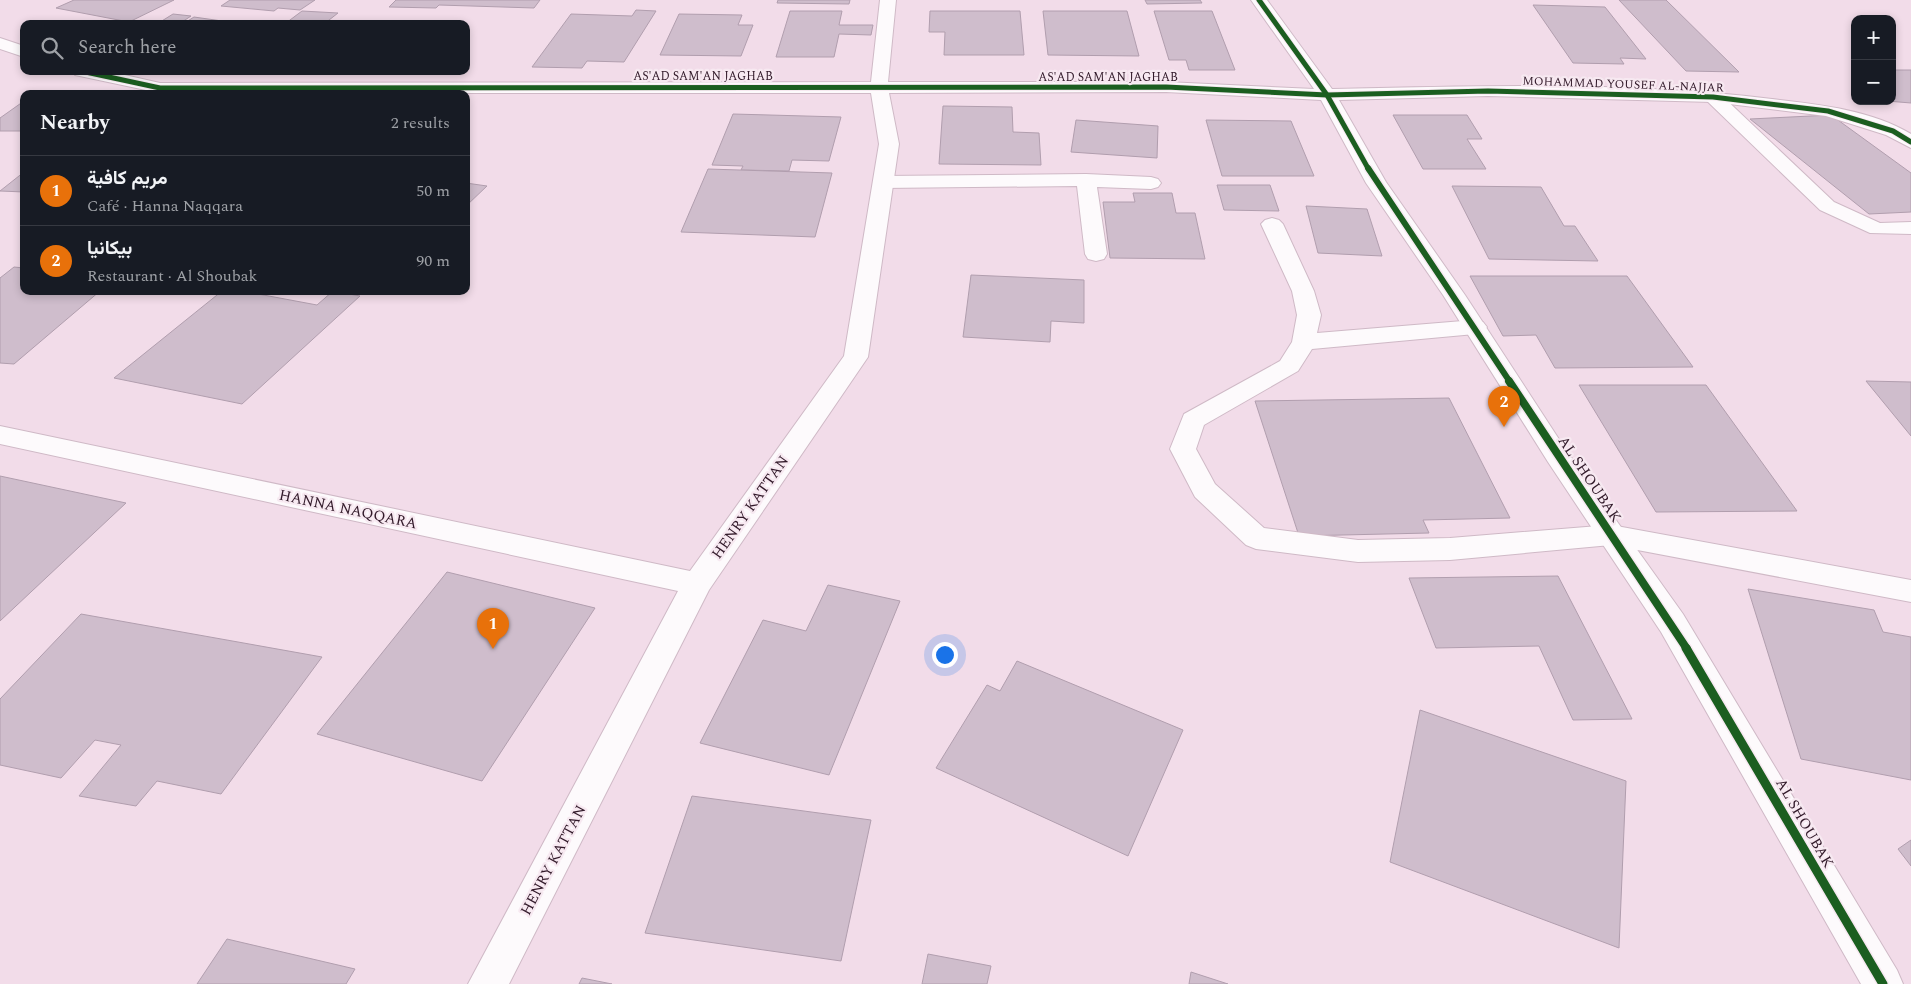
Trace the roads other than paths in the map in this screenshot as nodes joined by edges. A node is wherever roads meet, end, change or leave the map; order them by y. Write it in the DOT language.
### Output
graph roads {
  1 [pos="888,0"];
  2 [pos="1259,0"];
  3 [pos="0,43"];
  4 [pos="20,50"];
  5 [pos="100,75"];
  6 [pos="879,88"];
  7 [pos="1327,95"];
  8 [pos="1713,97"];
  9 [pos="1911,142"];
  10 [pos="1086,180"];
  11 [pos="883,182"];
  12 [pos="1151,183"];
  13 [pos="1272,224"];
  14 [pos="1911,228"];
  15 [pos="1096,254"];
  16 [pos="1475,327"];
  17 [pos="1304,342"];
  18 [pos="0,435"];
  19 [pos="1611,535"];
  20 [pos="696,584"];
  21 [pos="1911,591"];
  22 [pos="488,984"];
  23 [pos="1883,984"];
  1 -- 6 [label="street, HENRY KATTAN"];
  2 -- 7 [label="street, AL SHOUBAK"];
  3 -- 4 [label="street"];
  5 -- 6 [label="street, AS'AD SAM'AN JAGHAB"];
  6 -- 7 [label="street, AS'AD SAM'AN JAGHAB"];
  6 -- 11 [label="street, HENRY KATTAN"];
  7 -- 8 [label="street, MOHAMMAD YOUSEF AL-NAJJAR"];
  7 -- 16 [label="street, AL SHOUBAK"];
  8 -- 9 [label="street, MOHAMMAD YOUSEF AL-NAJJAR"];
  8 -- 14 [label="street"];
  10 -- 11 [label="street"];
  10 -- 12 [label="street"];
  10 -- 15 [label="street"];
  11 -- 20 [label="street, HENRY KATTAN"];
  13 -- 17 [label="street"];
  16 -- 17 [label="street"];
  16 -- 19 [label="street, AL SHOUBAK"];
  17 -- 19 [label="street"];
  18 -- 20 [label="street, HANNA NAQQARA"];
  19 -- 21 [label="street"];
  19 -- 23 [label="street, AL SHOUBAK"];
  20 -- 22 [label="street, HENRY KATTAN"];
}
